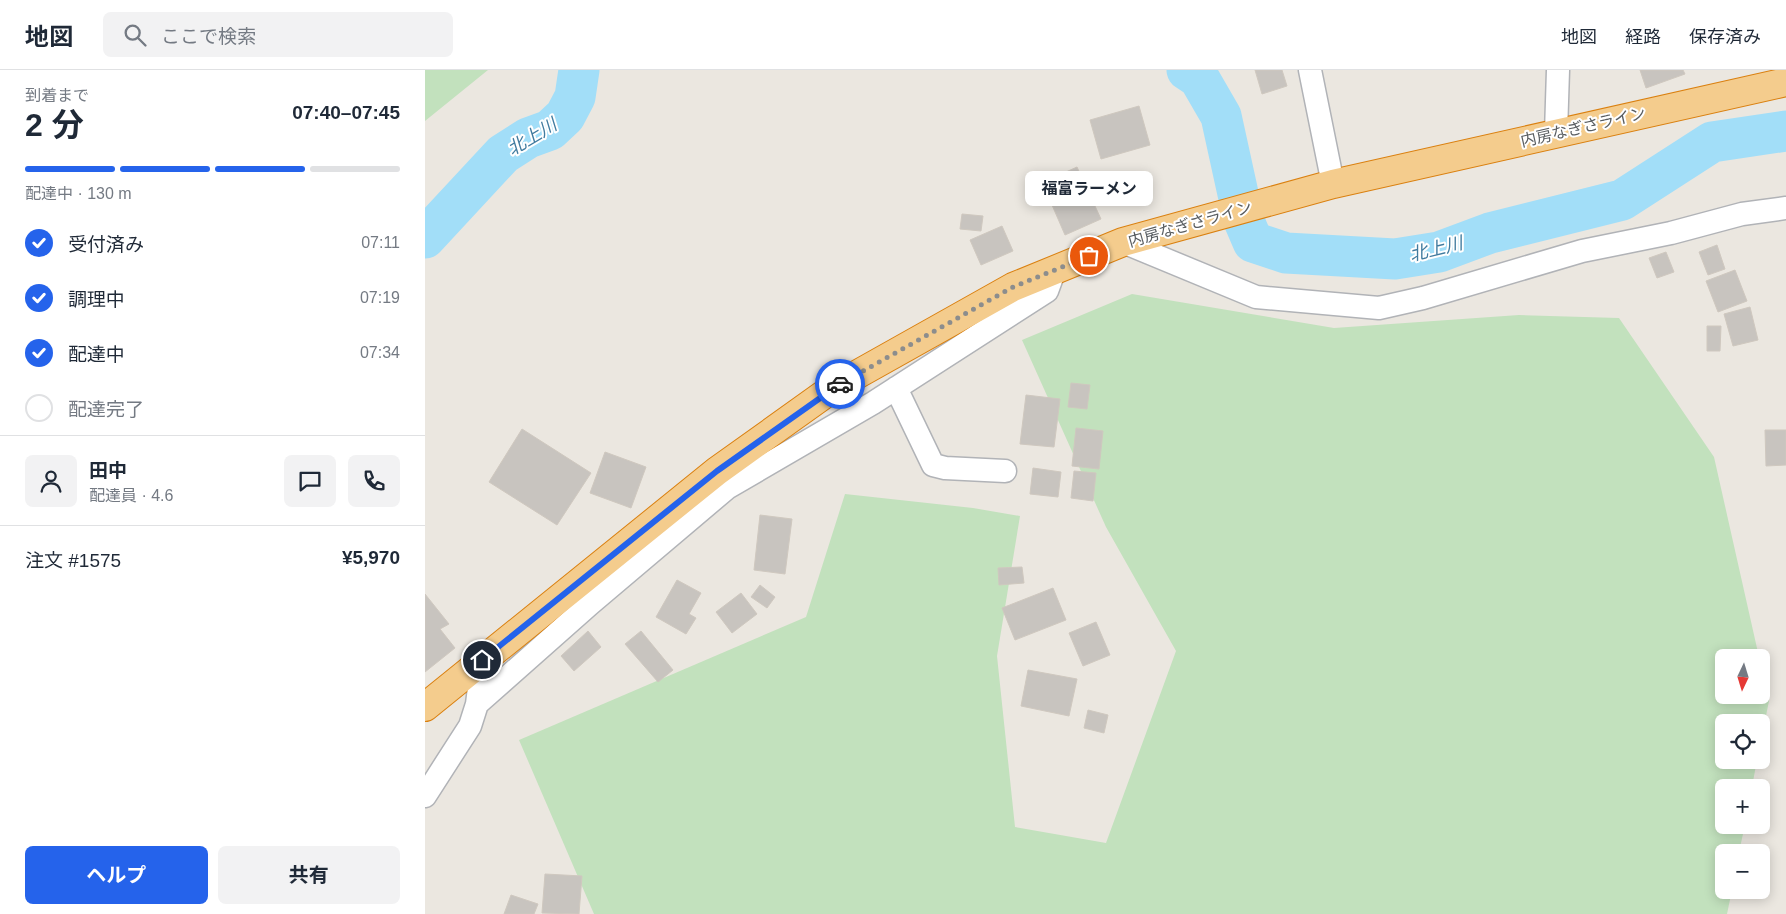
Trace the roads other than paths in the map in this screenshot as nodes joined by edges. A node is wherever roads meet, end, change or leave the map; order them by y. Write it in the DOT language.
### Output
graph roads {
  1 [pos="1310,70"];
  2 [pos="1557,70"];
  3 [pos="1779,79"];
  4 [pos="1557,133"];
  5 [pos="1333,184"];
  6 [pos="1786,208"];
  7 [pos="1123,242"];
  8 [pos="1055,269"];
  9 [pos="896,388"];
  10 [pos="1005,470"];
  11 [pos="482,660"];
  12 [pos="477,704"];
  13 [pos="425,706"];
  14 [pos="425,796"];
  1 -- 5 [label="street"];
  2 -- 4 [label="street"];
  3 -- 4 [label="highway, 内房なぎさライン"];
  4 -- 5 [label="highway, 内房なぎさライン"];
  5 -- 7 [label="highway, 内房なぎさライン"];
  6 -- 7 [label="street"];
  7 -- 8 [label="highway, 内房なぎさライン"];
  8 -- 9 [label="street"];
  8 -- 11 [label="highway, 内房なぎさライン"];
  9 -- 10 [label="street"];
  9 -- 12 [label="street"];
  11 -- 12 [label="street"];
  11 -- 13 [label="highway, 内房なぎさライン"];
  12 -- 14 [label="street"];
}
